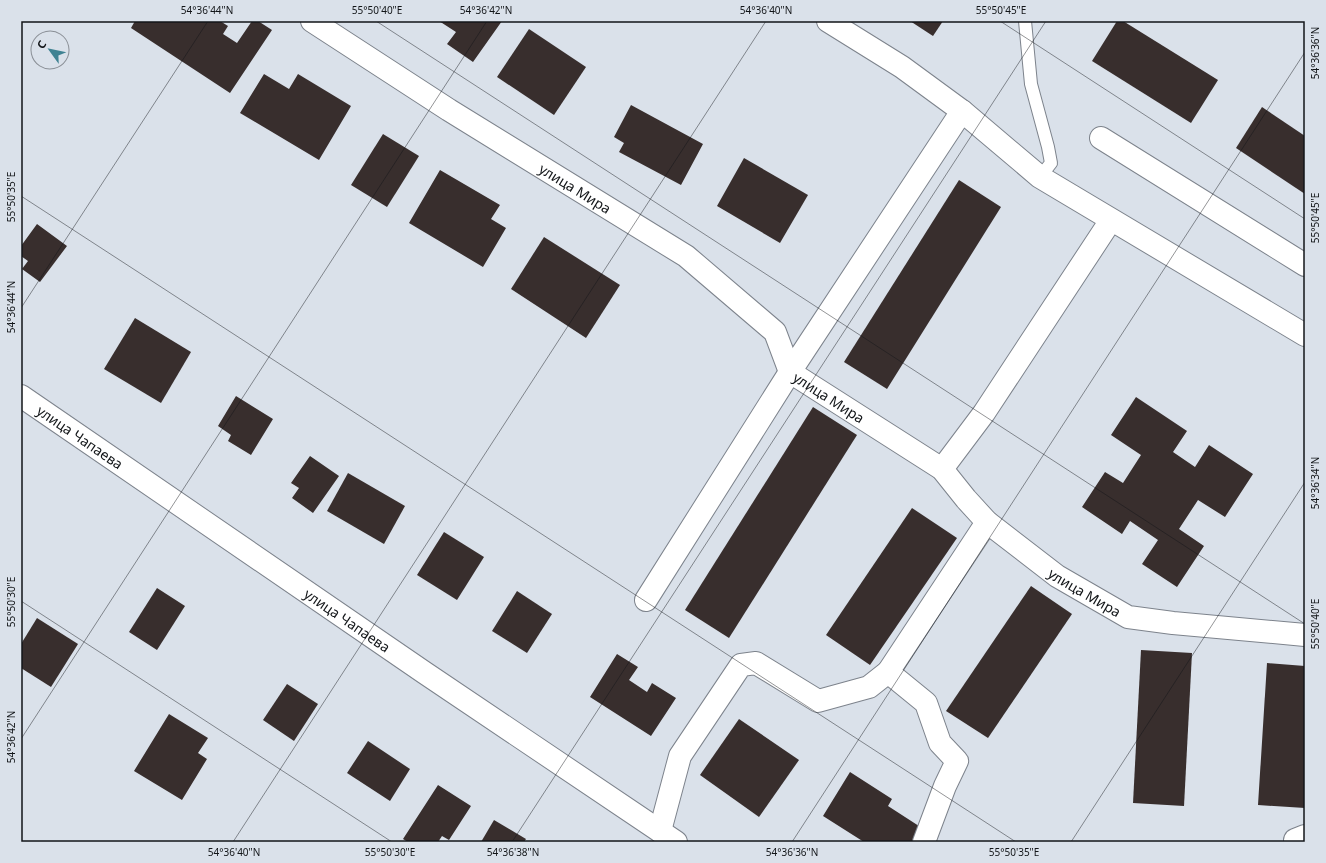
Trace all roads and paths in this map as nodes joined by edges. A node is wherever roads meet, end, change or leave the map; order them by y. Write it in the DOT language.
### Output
graph roads {
  1 [pos="312,21"];
  2 [pos="828,21"];
  3 [pos="1025,21"];
  4 [pos="962,111"];
  5 [pos="1101,138"];
  6 [pos="1040,178"];
  7 [pos="1111,220"];
  8 [pos="1305,265"];
  9 [pos="1305,335"];
  10 [pos="790,372"];
  11 [pos="21,396"];
  12 [pos="942,469"];
  13 [pos="987,522"];
  14 [pos="646,600"];
  15 [pos="1305,635"];
  16 [pos="888,672"];
  17 [pos="668,837"];
  18 [pos="924,842"];
  1 -- 10 [label="street, улица Мира"];
  2 -- 4 [label="street"];
  3 -- 6 [label="lane"];
  4 -- 6 [label="street"];
  4 -- 10 [label="street"];
  5 -- 8 [label="street"];
  6 -- 7 [label="street"];
  7 -- 9 [label="street"];
  7 -- 12 [label="street"];
  10 -- 12 [label="street, улица Мира"];
  10 -- 14 [label="street"];
  11 -- 17 [label="street, улица Чапаева"];
  12 -- 13 [label="street, улица Мира"];
  13 -- 15 [label="street, улица Мира"];
  13 -- 16 [label="street"];
  16 -- 17 [label="street"];
  16 -- 18 [label="street"];
}
